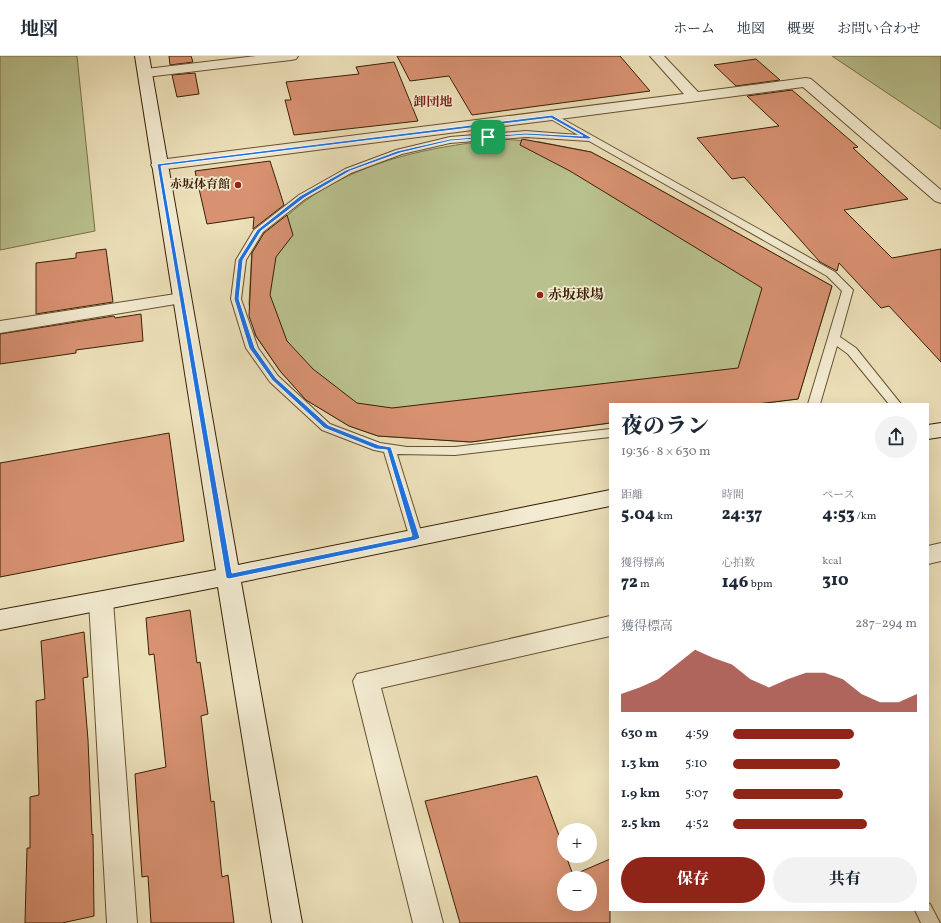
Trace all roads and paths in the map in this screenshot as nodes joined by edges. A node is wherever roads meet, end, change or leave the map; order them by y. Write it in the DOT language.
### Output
graph roads {
  1 [pos="291,56"];
  2 [pos="656,56"];
  3 [pos="144,65"];
  4 [pos="694,97"];
  5 [pos="552,116"];
  6 [pos="589,138"];
  7 [pos="159,165"];
  8 [pos="941,198"];
  9 [pos="182,298"];
  10 [pos="0,327"];
  11 [pos="834,338"];
  12 [pos="814,403"];
  13 [pos="894,403"];
  14 [pos="941,430"];
  15 [pos="929,432"];
  16 [pos="609,433"];
  17 [pos="389,448"];
  18 [pos="609,498"];
  19 [pos="416,538"];
  20 [pos="941,552"];
  21 [pos="929,555"];
  22 [pos="229,576"];
  23 [pos="101,601"];
  24 [pos="0,620"];
  25 [pos="609,626"];
  26 [pos="925,911"];
  27 [pos="122,923"];
  28 [pos="287,923"];
  29 [pos="428,923"];
  30 [pos="931,923"];
  1 -- 3 [label="street"];
  2 -- 4 [label="street"];
  3 -- 7 [label="street"];
  4 -- 5 [label="street"];
  4 -- 8 [label="street"];
  5 -- 6 [label="lane"];
  5 -- 7 [label="street"];
  6 -- 11 [label="lane"];
  6 -- 17 [label="lane"];
  7 -- 9 [label="street"];
  9 -- 10 [label="street"];
  9 -- 22 [label="street"];
  11 -- 12 [label="lane"];
  11 -- 13 [label="lane"];
  14 -- 15 [label="street"];
  16 -- 17 [label="lane"];
  17 -- 19 [label="lane"];
  18 -- 19 [label="street"];
  19 -- 22 [label="street"];
  20 -- 21 [label="street"];
  22 -- 23 [label="street"];
  22 -- 28 [label="street"];
  23 -- 24 [label="street"];
  23 -- 27 [label="street"];
  25 -- 29 [label="street"];
  26 -- 30 [label="lane"];
}
